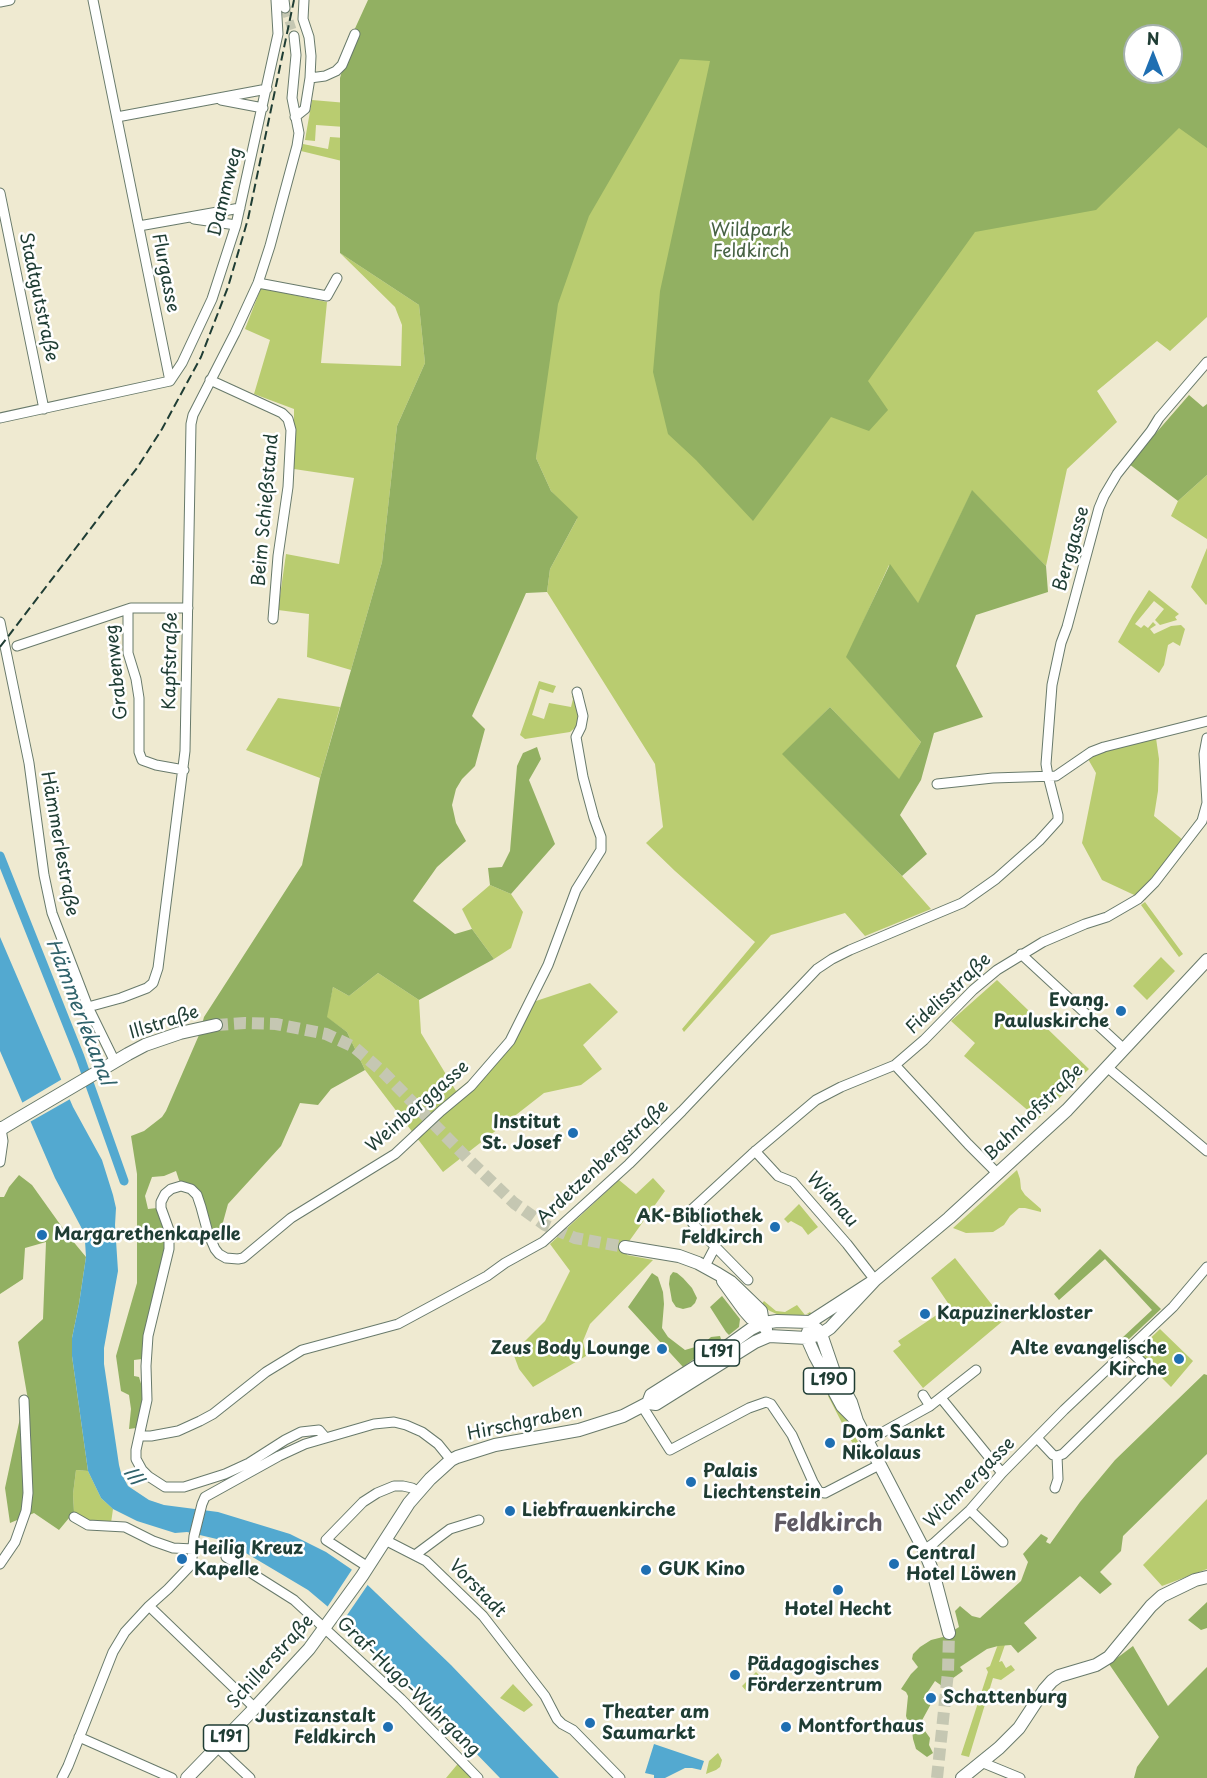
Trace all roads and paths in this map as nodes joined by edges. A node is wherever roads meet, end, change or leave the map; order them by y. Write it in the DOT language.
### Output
graph roads {
  1 [pos="93,0"];
  2 [pos="276,0"];
  3 [pos="304,0"];
  4 [pos="355,34"];
  5 [pos="294,36"];
  6 [pos="310,78"];
  7 [pos="267,89"];
  8 [pos="216,98"];
  9 [pos="263,108"];
  10 [pos="117,117"];
  11 [pos="295,117"];
  12 [pos="0,193"];
  13 [pos="240,208"];
  14 [pos="186,218"];
  15 [pos="236,225"];
  16 [pos="139,226"];
  17 [pos="337,278"];
  18 [pos="258,283"];
  19 [pos="1207,362"];
  20 [pos="210,380"];
  21 [pos="170,381"];
  22 [pos="44,409"];
  23 [pos="0,418"];
  24 [pos="188,608"];
  25 [pos="128,609"];
  26 [pos="273,619"];
  27 [pos="0,622"];
  28 [pos="17,646"];
  29 [pos="577,692"];
  30 [pos="1207,721"];
  31 [pos="1207,738"];
  32 [pos="183,770"];
  33 [pos="1047,776"];
  34 [pos="937,784"];
  35 [pos="1022,954"];
  36 [pos="1207,960"];
  37 [pos="88,1007"];
  38 [pos="216,1025"];
  39 [pos="1124,1049"];
  40 [pos="115,1062"];
  41 [pos="895,1065"];
  42 [pos="1107,1067"];
  43 [pos="0,1128"];
  44 [pos="755,1151"];
  45 [pos="1207,1151"];
  46 [pos="0,1162"];
  47 [pos="998,1174"];
  48 [pos="625,1247"];
  49 [pos="715,1247"];
  50 [pos="705,1266"];
  51 [pos="1207,1267"];
  52 [pos="748,1280"];
  53 [pos="875,1280"];
  54 [pos="810,1322"];
  55 [pos="762,1323"];
  56 [pos="821,1334"];
  57 [pos="769,1336"];
  58 [pos="807,1338"];
  59 [pos="1128,1349"];
  60 [pos="976,1371"];
  61 [pos="924,1395"];
  62 [pos="941,1398"];
  63 [pos="24,1400"];
  64 [pos="645,1405"];
  65 [pos="930,1406"];
  66 [pos="857,1421"];
  67 [pos="140,1436"];
  68 [pos="325,1437"];
  69 [pos="1037,1438"];
  70 [pos="867,1441"];
  71 [pos="1057,1456"];
  72 [pos="451,1460"];
  73 [pos="879,1465"];
  74 [pos="1002,1473"];
  75 [pos="1055,1488"];
  76 [pos="419,1492"];
  77 [pos="970,1510"];
  78 [pos="74,1517"];
  79 [pos="479,1520"];
  80 [pos="385,1540"];
  81 [pos="1003,1542"];
  82 [pos="193,1549"];
  83 [pos="924,1550"];
  84 [pos="415,1555"];
  85 [pos="226,1557"];
  86 [pos="0,1564"];
  87 [pos="365,1572"];
  88 [pos="1207,1577"];
  89 [pos="148,1606"];
  90 [pos="329,1622"];
  91 [pos="949,1633"];
  92 [pos="255,1708"];
  93 [pos="79,1737"];
  94 [pos="217,1747"];
  95 [pos="981,1762"];
  96 [pos="62,1778"];
  97 [pos="172,1778"];
  98 [pos="187,1778"];
  99 [pos="250,1778"];
  100 [pos="478,1778"];
  101 [pos="620,1778"];
  102 [pos="962,1778"];
  103 [pos="1020,1778"];
  1 -- 10 [label="street, Flurgasse"];
  2 -- 7 [label="street, Dammweg"];
  3 -- 6 [label="street"];
  4 -- 6 [label="street"];
  5 -- 11 [label="street, Kapfstraße"];
  6 -- 11 [label="street"];
  7 -- 8 [label="street"];
  7 -- 9 [label="street, Dammweg"];
  8 -- 9 [label="street"];
  8 -- 10 [label="street"];
  9 -- 13 [label="street, Dammweg"];
  10 -- 16 [label="street, Flurgasse"];
  11 -- 18 [label="street, Kapfstraße"];
  12 -- 22 [label="street, Stadtgutstraße"];
  13 -- 14 [label="street"];
  13 -- 15 [label="street, Dammweg"];
  14 -- 15 [label="street"];
  14 -- 16 [label="street"];
  15 -- 21 [label="street, Dammweg"];
  16 -- 21 [label="street, Flurgasse"];
  17 -- 18 [label="street"];
  18 -- 20 [label="street, Kapfstraße"];
  19 -- 33 [label="street, Berggasse"];
  20 -- 24 [label="street, Kapfstraße"];
  20 -- 26 [label="street, Beim Schießstand"];
  21 -- 22 [label="street"];
  22 -- 23 [label="street"];
  24 -- 25 [label="street"];
  24 -- 32 [label="street, Kapfstraße"];
  25 -- 28 [label="street"];
  25 -- 32 [label="street, Grabenweg"];
  27 -- 37 [label="street, Hämmerlestraße"];
  29 -- 67 [label="street, Weinberggasse"];
  30 -- 33 [label="street"];
  31 -- 35 [label="street, Fidelisstraße"];
  32 -- 37 [label="street, Kapfstraße"];
  33 -- 34 [label="street"];
  33 -- 67 [label="street, Ardetzenbergstraße"];
  35 -- 39 [label="street"];
  35 -- 41 [label="street, Fidelisstraße"];
  36 -- 39 [label="main road, Bahnhofstraße"];
  37 -- 40 [label="street, Hämmerlestraße"];
  38 -- 40 [label="main road, Illstraße"];
  39 -- 42 [label="main road, Bahnhofstraße"];
  40 -- 43 [label="main road, Illstraße"];
  41 -- 44 [label="street, Fidelisstraße"];
  41 -- 47 [label="street"];
  42 -- 45 [label="street"];
  42 -- 47 [label="main road, Bahnhofstraße"];
  43 -- 46 [label="street"];
  44 -- 49 [label="street, Fidelisstraße"];
  44 -- 53 [label="street, Widnau"];
  47 -- 53 [label="main road, Bahnhofstraße"];
  48 -- 50 [label="main road"];
  49 -- 50 [label="street"];
  49 -- 52 [label="street"];
  50 -- 55 [label="main road"];
  51 -- 59 [label="street, Wichnergasse"];
  53 -- 54 [label="main road, Bahnhofstraße"];
  53 -- 56 [label="main road, Bahnhofstraße"];
  54 -- 55 [label="main road, Hirschgraben / L191"];
  54 -- 56 [label="main road, L190"];
  54 -- 58 [label="main road"];
  55 -- 57 [label="main road"];
  55 -- 64 [label="main road, Hirschgraben / L191"];
  56 -- 58 [label="main road"];
  56 -- 66 [label="main road, L190"];
  57 -- 58 [label="main road"];
  57 -- 64 [label="main road, Hirschgraben / L191"];
  58 -- 66 [label="main road, L190"];
  59 -- 69 [label="street, Wichnergasse"];
  59 -- 71 [label="street"];
  60 -- 62 [label="street"];
  61 -- 65 [label="street"];
  62 -- 65 [label="street"];
  62 -- 74 [label="street"];
  63 -- 86 [label="street"];
  64 -- 72 [label="main road, Hirschgraben / L191"];
  64 -- 73 [label="street"];
  65 -- 70 [label="street"];
  66 -- 70 [label="main road, L190"];
  67 -- 68 [label="street"];
  68 -- 72 [label="street"];
  68 -- 82 [label="street"];
  69 -- 71 [label="street, Wichnergasse"];
  69 -- 74 [label="street, Wichnergasse"];
  70 -- 73 [label="main road, L190"];
  71 -- 75 [label="street"];
  72 -- 76 [label="main road, Hirschgraben / L191"];
  73 -- 83 [label="main road, L190"];
  74 -- 77 [label="street, Wichnergasse"];
  76 -- 80 [label="main road, Hirschgraben / L191"];
  76 -- 87 [label="street"];
  77 -- 81 [label="street"];
  77 -- 83 [label="street, Wichnergasse"];
  78 -- 82 [label="street"];
  79 -- 84 [label="street"];
  80 -- 84 [label="street, Vorstadt"];
  80 -- 87 [label="main road, Hirschgraben / L191"];
  82 -- 89 [label="street"];
  83 -- 91 [label="main road, L190"];
  84 -- 101 [label="street, Vorstadt"];
  85 -- 90 [label="street, Graf-Hugo-Wuhrgang"];
  87 -- 90 [label="main road, L191"];
  88 -- 95 [label="main road"];
  89 -- 92 [label="street"];
  89 -- 93 [label="street"];
  90 -- 92 [label="main road, Schillerstraße / L191"];
  90 -- 100 [label="street, Graf-Hugo-Wuhrgang"];
  92 -- 94 [label="main road, Schillerstraße / L191"];
  93 -- 96 [label="street"];
  93 -- 97 [label="street"];
  94 -- 98 [label="main road, Schillerstraße / L191"];
  94 -- 99 [label="street"];
  95 -- 102 [label="main road"];
  95 -- 103 [label="street"];
}
